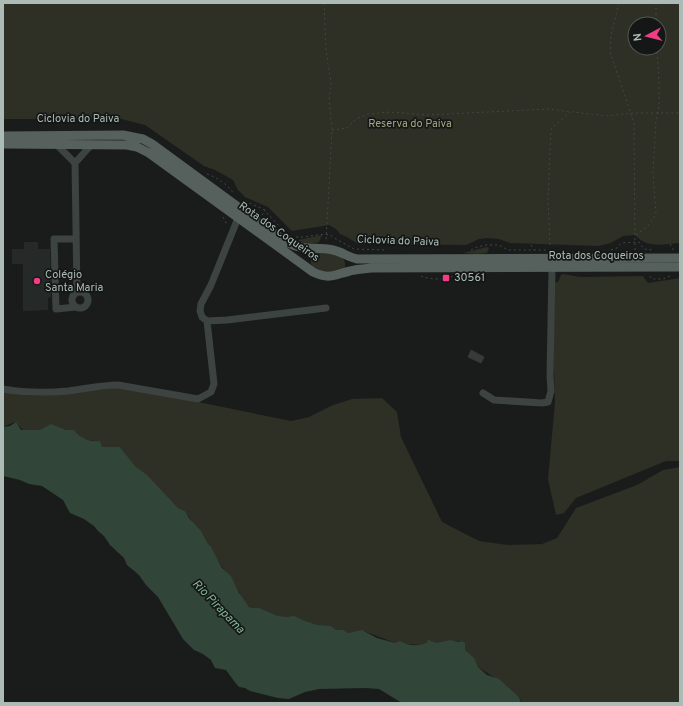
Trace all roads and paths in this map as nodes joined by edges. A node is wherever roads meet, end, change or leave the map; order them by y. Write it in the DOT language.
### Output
graph roads {
  1 [pos="324,3"];
  2 [pos="619,3"];
  3 [pos="656,3"];
  4 [pos="656,16"];
  5 [pos="657,56"];
  6 [pos="571,112"];
  7 [pos="659,113"];
  8 [pos="632,114"];
  9 [pos="680,114"];
  10 [pos="332,130"];
  11 [pos="3,136"];
  12 [pos="3,144"];
  13 [pos="57,144"];
  14 [pos="92,144"];
  15 [pos="75,163"];
  16 [pos="204,172"];
  17 [pos="235,194"];
  18 [pos="242,200"];
  19 [pos="223,217"];
  20 [pos="238,218"];
  21 [pos="281,229"];
  22 [pos="232,231"];
  23 [pos="327,234"];
  24 [pos="635,235"];
  25 [pos="295,237"];
  26 [pos="76,239"];
  27 [pos="635,242"];
  28 [pos="550,245"];
  29 [pos="311,249"];
  30 [pos="326,249"];
  31 [pos="556,250"];
  32 [pos="608,250"];
  33 [pos="657,250"];
  34 [pos="668,250"];
  35 [pos="674,250"];
  36 [pos="390,251"];
  37 [pos="470,251"];
  38 [pos="343,253"];
  39 [pos="680,258"];
  40 [pos="635,259"];
  41 [pos="552,268"];
  42 [pos="309,269"];
  43 [pos="677,270"];
  44 [pos="345,273"];
  45 [pos="416,274"];
  46 [pos="648,274"];
  47 [pos="454,276"];
  48 [pos="77,292"];
  49 [pos="76,307"];
  50 [pos="326,308"];
  51 [pos="207,321"];
  52 [pos="3,389"];
  53 [pos="484,393"];
  1 -- 10 [label="path"];
  2 -- 8 [label="path"];
  3 -- 4 [label="path"];
  5 -- 7 [label="path"];
  6 -- 8 [label="path"];
  6 -- 10 [label="path"];
  6 -- 28 [label="path"];
  7 -- 8 [label="path"];
  7 -- 9 [label="path"];
  7 -- 24 [label="path"];
  8 -- 24 [label="path"];
  10 -- 23 [label="path"];
  11 -- 29 [label="main road, Rota dos Coqueiros"];
  12 -- 13 [label="main road, Rota dos Coqueiros"];
  13 -- 14 [label="main road, Rota dos Coqueiros"];
  13 -- 15 [label="street"];
  14 -- 15 [label="street"];
  14 -- 20 [label="main road, Rota dos Coqueiros"];
  15 -- 26 [label="street"];
  16 -- 17 [label="path"];
  18 -- 21 [label="path"];
  19 -- 22 [label="path"];
  20 -- 22 [label="street"];
  20 -- 42 [label="main road, Rota dos Coqueiros"];
  22 -- 51 [label="street"];
  23 -- 25 [label="path"];
  23 -- 30 [label="path"];
  23 -- 36 [label="path, Ciclovia do Paiva"];
  24 -- 27 [label="path"];
  26 -- 48 [label="street"];
  26 -- 49 [label="street"];
  27 -- 32 [label="path"];
  27 -- 33 [label="path"];
  27 -- 40 [label="path"];
  29 -- 30 [label="main road, Rota dos Coqueiros"];
  29 -- 42 [label="main road"];
  30 -- 38 [label="main road, Rota dos Coqueiros"];
  31 -- 37 [label="path"];
  34 -- 35 [label="path"];
  38 -- 40 [label="main road, Rota dos Coqueiros"];
  38 -- 44 [label="main road"];
  39 -- 40 [label="main road, Rota dos Coqueiros"];
  41 -- 43 [label="main road, Rota dos Coqueiros"];
  41 -- 44 [label="main road, Rota dos Coqueiros"];
  41 -- 53 [label="street"];
  42 -- 44 [label="main road, Rota dos Coqueiros"];
  43 -- 46 [label="path"];
  45 -- 47 [label="path"];
  48 -- 49 [label="street"];
  48 -- 49 [label="street"];
  50 -- 51 [label="street"];
  51 -- 52 [label="street"];
}
